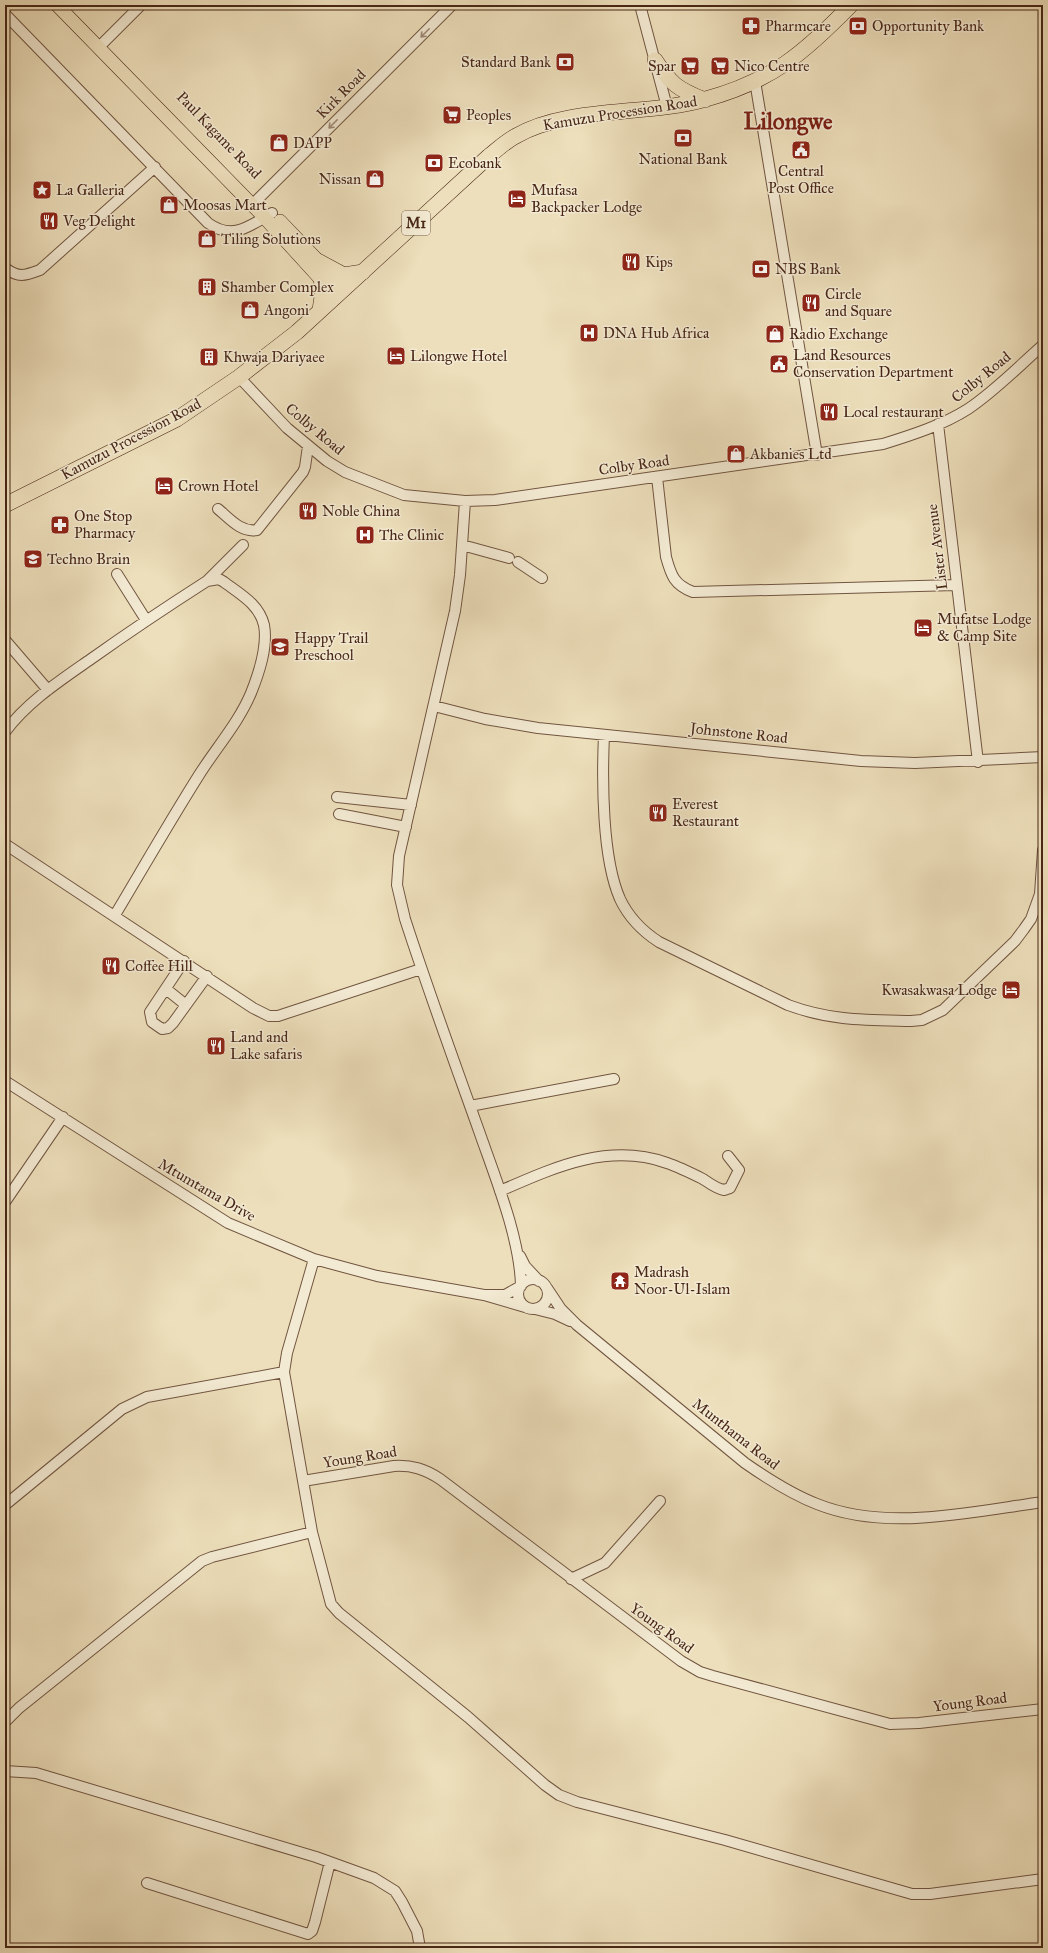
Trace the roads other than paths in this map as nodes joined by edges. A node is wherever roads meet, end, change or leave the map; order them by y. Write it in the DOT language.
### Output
graph roads {
  1 [pos="57,5"];
  2 [pos="70,5"];
  3 [pos="141,5"];
  4 [pos="452,5"];
  5 [pos="640,5"];
  6 [pos="851,5"];
  7 [pos="5,14"];
  8 [pos="102,44"];
  9 [pos="655,60"];
  10 [pos="755,81"];
  11 [pos="705,100"];
  12 [pos="667,107"];
  13 [pos="155,168"];
  14 [pos="255,202"];
  15 [pos="268,215"];
  16 [pos="316,260"];
  17 [pos="5,268"];
  18 [pos="363,272"];
  19 [pos="321,279"];
  20 [pos="340,292"];
  21 [pos="320,310"];
  22 [pos="1043,345"];
  23 [pos="239,377"];
  24 [pos="938,424"];
  25 [pos="308,446"];
  26 [pos="817,455"];
  27 [pos="657,477"];
  28 [pos="465,501"];
  29 [pos="5,505"];
  30 [pos="218,509"];
  31 [pos="242,545"];
  32 [pos="462,545"];
  33 [pos="117,574"];
  34 [pos="542,578"];
  35 [pos="208,581"];
  36 [pos="956,585"];
  37 [pos="146,620"];
  38 [pos="5,640"];
  39 [pos="48,690"];
  40 [pos="434,706"];
  41 [pos="5,732"];
  42 [pos="604,735"];
  43 [pos="1043,757"];
  44 [pos="978,762"];
  45 [pos="337,797"];
  46 [pos="411,805"];
  47 [pos="339,814"];
  48 [pos="406,827"];
  49 [pos="5,844"];
  50 [pos="1043,850"];
  51 [pos="115,915"];
  52 [pos="184,961"];
  53 [pos="421,969"];
  54 [pos="207,976"];
  55 [pos="166,989"];
  56 [pos="186,1005"];
  57 [pos="614,1079"];
  58 [pos="5,1081"];
  59 [pos="470,1106"];
  60 [pos="63,1117"];
  61 [pos="728,1156"];
  62 [pos="500,1191"];
  63 [pos="5,1202"];
  64 [pos="516,1247"];
  65 [pos="314,1259"];
  66 [pos="543,1285"];
  67 [pos="521,1286"];
  68 [pos="484,1295"];
  69 [pos="530,1308"];
  70 [pos="577,1325"];
  71 [pos="284,1372"];
  72 [pos="303,1481"];
  73 [pos="660,1501"];
  74 [pos="1043,1502"];
  75 [pos="5,1505"];
  76 [pos="312,1532"];
  77 [pos="571,1579"];
  78 [pos="1043,1709"];
  79 [pos="5,1722"];
  80 [pos="5,1771"];
  81 [pos="330,1862"];
  82 [pos="1043,1879"];
  83 [pos="147,1883"];
  84 [pos="420,1948"];
  1 -- 8 [label="main road"];
  2 -- 8 [label="main road, Paul Kagame Road"];
  3 -- 8 [label="street"];
  4 -- 14 [label="street, Kirk Road, one-way"];
  5 -- 9 [label="street"];
  6 -- 10 [label="highway, Kamuzu Procession Road / M1"];
  7 -- 13 [label="street"];
  8 -- 14 [label="main road, Paul Kagame Road"];
  9 -- 11 [label="highway"];
  9 -- 12 [label="street"];
  10 -- 11 [label="highway, Kamuzu Procession Road / M1"];
  10 -- 26 [label="street"];
  11 -- 12 [label="highway, Kamuzu Procession Road / M1"];
  12 -- 18 [label="highway, Kamuzu Procession Road / M1"];
  13 -- 15 [label="street"];
  13 -- 17 [label="street"];
  14 -- 15 [label="main road, Paul Kagame Road"];
  15 -- 16 [label="main road, Paul Kagame Road"];
  15 -- 19 [label="main road"];
  16 -- 18 [label="highway"];
  16 -- 20 [label="main road, Paul Kagame Road"];
  18 -- 20 [label="highway, Kamuzu Procession Road / M1"];
  19 -- 20 [label="main road"];
  19 -- 21 [label="highway"];
  20 -- 21 [label="highway, Kamuzu Procession Road / M1"];
  21 -- 23 [label="highway, Kamuzu Procession Road / M1"];
  22 -- 24 [label="street, Colby Road"];
  23 -- 25 [label="street, Colby Road"];
  23 -- 29 [label="highway, Kamuzu Procession Road / M1"];
  24 -- 26 [label="street, Colby Road"];
  24 -- 36 [label="street, Lister Avenue"];
  25 -- 28 [label="street, Colby Road"];
  25 -- 30 [label="street"];
  26 -- 27 [label="street, Colby Road"];
  27 -- 28 [label="street, Colby Road"];
  27 -- 36 [label="street"];
  28 -- 32 [label="street"];
  31 -- 35 [label="street"];
  32 -- 34 [label="street"];
  32 -- 40 [label="street"];
  33 -- 37 [label="street"];
  35 -- 37 [label="street"];
  35 -- 51 [label="street"];
  36 -- 44 [label="street, Lister Avenue"];
  37 -- 39 [label="street"];
  38 -- 39 [label="street"];
  39 -- 41 [label="street"];
  40 -- 42 [label="street, Johnstone Road"];
  40 -- 46 [label="street"];
  42 -- 44 [label="street, Johnstone Road"];
  42 -- 50 [label="street"];
  43 -- 44 [label="street, Johnstone Road"];
  45 -- 46 [label="street"];
  46 -- 48 [label="street"];
  47 -- 48 [label="street"];
  48 -- 53 [label="street"];
  49 -- 51 [label="street"];
  51 -- 52 [label="street"];
  52 -- 54 [label="street"];
  52 -- 55 [label="street"];
  53 -- 54 [label="street"];
  53 -- 59 [label="street"];
  54 -- 56 [label="street"];
  55 -- 56 [label="street"];
  55 -- 56 [label="street"];
  57 -- 59 [label="street"];
  58 -- 60 [label="street, Mtumtama Drive"];
  59 -- 62 [label="street"];
  60 -- 63 [label="street"];
  60 -- 65 [label="street, Mtumtama Drive"];
  61 -- 62 [label="street"];
  62 -- 64 [label="street"];
  64 -- 66 [label="street"];
  64 -- 67 [label="street"];
  65 -- 68 [label="street, Mtumtama Drive"];
  65 -- 71 [label="street"];
  66 -- 67 [label="street"];
  66 -- 69 [label="street"];
  66 -- 70 [label="street"];
  67 -- 68 [label="street"];
  67 -- 69 [label="street"];
  68 -- 69 [label="street"];
  69 -- 70 [label="street"];
  70 -- 74 [label="street, Munthama Road"];
  71 -- 72 [label="street"];
  71 -- 75 [label="street"];
  72 -- 76 [label="street"];
  72 -- 77 [label="street, Young Road"];
  73 -- 77 [label="street"];
  76 -- 79 [label="street"];
  76 -- 82 [label="street"];
  77 -- 78 [label="street, Young Road"];
  80 -- 81 [label="street"];
  81 -- 83 [label="street"];
  81 -- 84 [label="street"];
}
